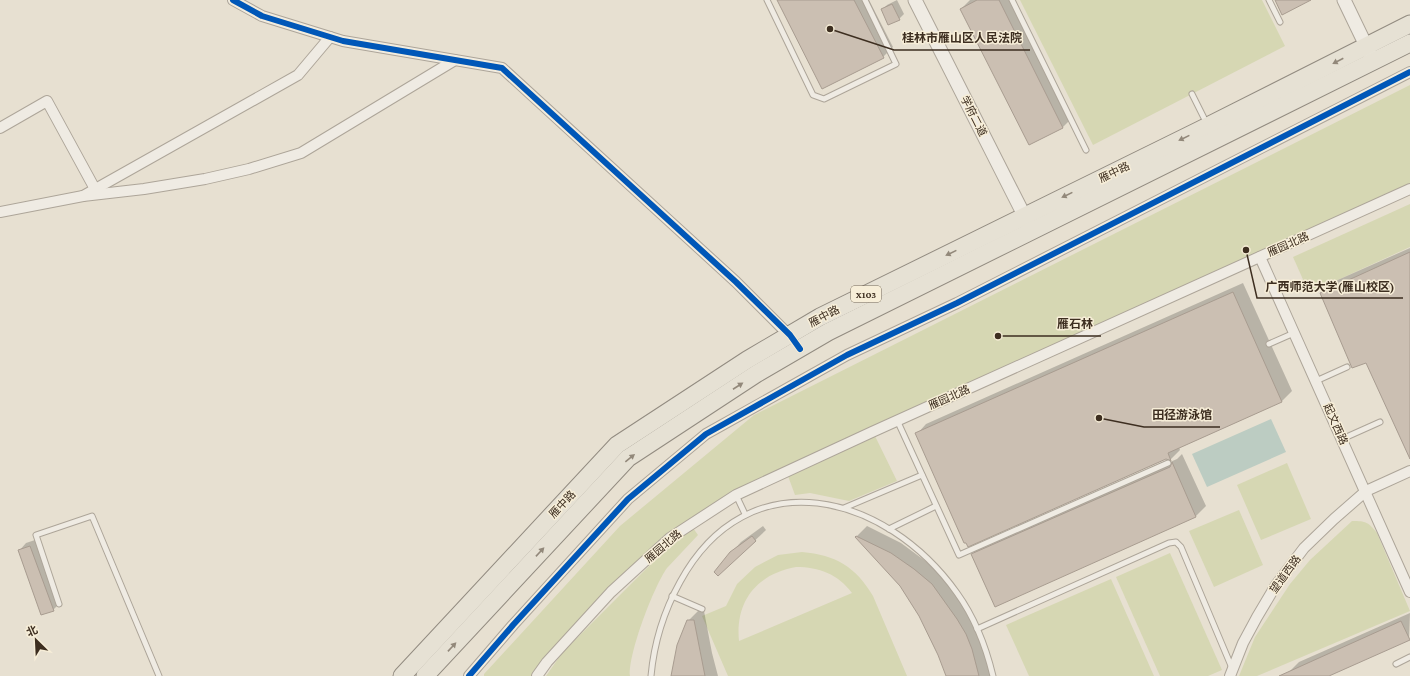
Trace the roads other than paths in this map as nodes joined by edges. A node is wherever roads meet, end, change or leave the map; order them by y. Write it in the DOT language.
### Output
graph roads {
  1 [pos="233,0"];
  2 [pos="767,0"];
  3 [pos="865,0"];
  4 [pos="1012,0"];
  5 [pos="1269,0"];
  6 [pos="1344,0"];
  7 [pos="918,1"];
  8 [pos="1280,22"];
  9 [pos="1410,24"];
  10 [pos="330,37"];
  11 [pos="1410,43"];
  12 [pos="1370,54"];
  13 [pos="455,60"];
  14 [pos="1410,72"];
  15 [pos="1192,94"];
  16 [pos="0,128"];
  17 [pos="1212,133"];
  18 [pos="1086,150"];
  19 [pos="95,189"];
  20 [pos="1410,189"];
  21 [pos="83,196"];
  22 [pos="0,212"];
  23 [pos="1025,216"];
  24 [pos="1032,231"];
  25 [pos="1260,257"];
  26 [pos="1294,332"];
  27 [pos="795,342"];
  28 [pos="1269,344"];
  29 [pos="1347,367"];
  30 [pos="1316,381"];
  31 [pos="897,420"];
  32 [pos="1380,422"];
  33 [pos="1342,439"];
  34 [pos="1168,463"];
  35 [pos="1410,471"];
  36 [pos="922,475"];
  37 [pos="1366,491"];
  38 [pos="736,495"];
  39 [pos="936,506"];
  40 [pos="844,508"];
  41 [pos="745,514"];
  42 [pos="889,529"];
  43 [pos="1410,592"];
  44 [pos="672,596"];
  45 [pos="59,604"];
  46 [pos="702,609"];
  47 [pos="977,629"];
  48 [pos="1410,657"];
  49 [pos="1396,664"];
  50 [pos="1231,672"];
  51 [pos="159,676"];
  52 [pos="402,676"];
  53 [pos="425,676"];
  54 [pos="469,676"];
  55 [pos="537,676"];
  56 [pos="651,676"];
  57 [pos="993,676"];
  1 -- 10 [label="street"];
  2 -- 3 [label="lane"];
  4 -- 18 [label="lane"];
  5 -- 8 [label="lane"];
  6 -- 12 [label="street"];
  7 -- 23 [label="street, 学府二道"];
  9 -- 12 [label="main road, 雁中路 / X103"];
  10 -- 13 [label="street"];
  10 -- 19 [label="street"];
  11 -- 12 [label="main road, 雁中路 / X103"];
  12 -- 17 [label="main road, 雁中路 / X103"];
  13 -- 21 [label="street"];
  13 -- 27 [label="street"];
  14 -- 54 [label="street"];
  15 -- 17 [label="lane"];
  16 -- 19 [label="street"];
  17 -- 23 [label="main road, 雁中路 / X103, one-way"];
  17 -- 24 [label="main road, 雁中路 / X103"];
  19 -- 21 [label="street"];
  20 -- 25 [label="street, 雁园北路"];
  21 -- 22 [label="street"];
  23 -- 24 [label="street, 学府二道"];
  23 -- 27 [label="main road, 雁中路 / X103, one-way"];
  24 -- 27 [label="main road, 雁中路 / X103"];
  25 -- 26 [label="street, 起文西路"];
  25 -- 31 [label="street, 雁园北路"];
  26 -- 28 [label="lane"];
  26 -- 30 [label="street, 起文西路"];
  27 -- 52 [label="main road, 雁中路 / X103"];
  53 -- 27 [label="main road, 雁中路 / X103, one-way"];
  29 -- 30 [label="lane"];
  30 -- 33 [label="street, 起文西路"];
  31 -- 36 [label="lane"];
  31 -- 38 [label="street, 雁园北路"];
  32 -- 33 [label="lane"];
  33 -- 37 [label="street, 起文西路"];
  34 -- 39 [label="lane"];
  35 -- 37 [label="street, 望道西路"];
  36 -- 39 [label="lane"];
  36 -- 40 [label="lane"];
  37 -- 43 [label="street, 起文西路"];
  37 -- 50 [label="street, 望道西路"];
  38 -- 41 [label="lane"];
  38 -- 55 [label="street, 雁园北路"];
  39 -- 42 [label="lane"];
  40 -- 41 [label="lane"];
  40 -- 42 [label="lane"];
  41 -- 44 [label="lane"];
  42 -- 47 [label="lane"];
  44 -- 46 [label="lane"];
  44 -- 56 [label="lane"];
  45 -- 51 [label="lane"];
  47 -- 50 [label="lane"];
  47 -- 57 [label="lane"];
  48 -- 49 [label="lane"];
}
